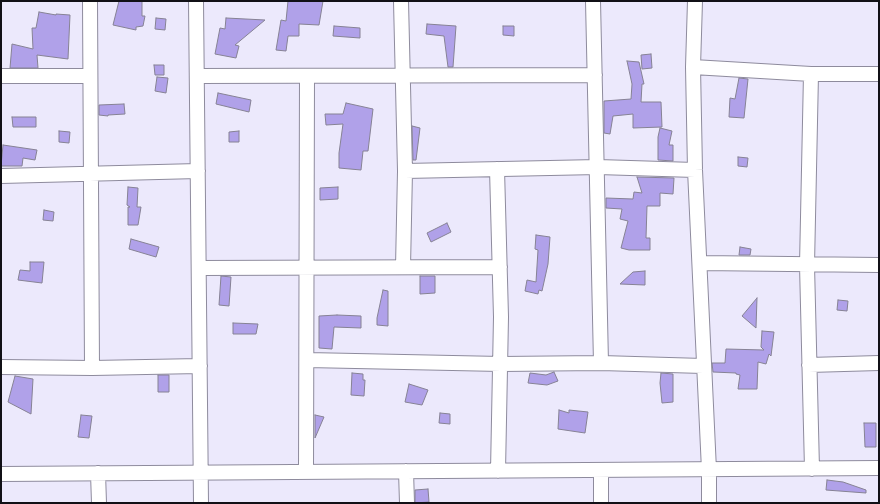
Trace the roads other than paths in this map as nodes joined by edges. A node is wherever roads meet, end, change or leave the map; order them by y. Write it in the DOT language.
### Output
graph roads {
  1 [pos="90,1"];
  2 [pos="196,1"];
  3 [pos="401,1"];
  4 [pos="593,1"];
  5 [pos="695,1"];
  6 [pos="693,67"];
  7 [pos="811,74"];
  8 [pos="879,74"];
  9 [pos="595,75"];
  10 [pos="1,76"];
  11 [pos="90,76"];
  12 [pos="197,76"];
  13 [pos="307,76"];
  14 [pos="402,76"];
  15 [pos="598,167"];
  16 [pos="497,169"];
  17 [pos="695,170"];
  18 [pos="198,171"];
  19 [pos="405,171"];
  20 [pos="91,174"];
  21 [pos="1,176"];
  22 [pos="700,262"];
  23 [pos="807,265"];
  24 [pos="879,266"];
  25 [pos="403,267"];
  26 [pos="500,267"];
  27 [pos="199,268"];
  28 [pos="307,268"];
  29 [pos="307,360"];
  30 [pos="879,363"];
  31 [pos="501,364"];
  32 [pos="601,364"];
  33 [pos="809,364"];
  34 [pos="200,366"];
  35 [pos="703,366"];
  36 [pos="1,367"];
  37 [pos="92,368"];
  38 [pos="879,468"];
  39 [pos="812,469"];
  40 [pos="602,470"];
  41 [pos="708,470"];
  42 [pos="406,471"];
  43 [pos="498,471"];
  44 [pos="306,472"];
  45 [pos="98,473"];
  46 [pos="201,473"];
  47 [pos="1,474"];
  48 [pos="99,503"];
  49 [pos="201,503"];
  50 [pos="407,503"];
  51 [pos="601,503"];
  52 [pos="708,503"];
  1 -- 11 [label="street"];
  2 -- 12 [label="street"];
  3 -- 14 [label="street"];
  4 -- 9 [label="street"];
  5 -- 6 [label="street"];
  6 -- 7 [label="street"];
  6 -- 17 [label="street"];
  7 -- 8 [label="street"];
  7 -- 23 [label="street"];
  9 -- 14 [label="street"];
  9 -- 15 [label="street"];
  10 -- 11 [label="street"];
  11 -- 20 [label="street"];
  12 -- 13 [label="street"];
  12 -- 18 [label="street"];
  13 -- 14 [label="street"];
  13 -- 28 [label="street"];
  14 -- 19 [label="street"];
  15 -- 16 [label="street"];
  15 -- 17 [label="street"];
  15 -- 32 [label="street"];
  16 -- 19 [label="street"];
  16 -- 26 [label="street"];
  17 -- 22 [label="street"];
  18 -- 20 [label="street"];
  18 -- 27 [label="street"];
  19 -- 25 [label="street"];
  20 -- 21 [label="street"];
  20 -- 37 [label="street"];
  22 -- 23 [label="street"];
  22 -- 35 [label="street"];
  23 -- 24 [label="street"];
  23 -- 33 [label="street"];
  25 -- 26 [label="street"];
  25 -- 28 [label="street"];
  26 -- 31 [label="street"];
  27 -- 28 [label="street"];
  27 -- 34 [label="street"];
  28 -- 29 [label="street"];
  29 -- 31 [label="street"];
  29 -- 44 [label="street"];
  30 -- 33 [label="street"];
  31 -- 32 [label="street"];
  31 -- 43 [label="street"];
  32 -- 35 [label="street"];
  33 -- 39 [label="street"];
  34 -- 37 [label="street"];
  34 -- 46 [label="street"];
  35 -- 41 [label="street"];
  36 -- 37 [label="street"];
  38 -- 39 [label="street"];
  39 -- 41 [label="street"];
  40 -- 41 [label="street"];
  40 -- 43 [label="street"];
  40 -- 51 [label="street"];
  41 -- 52 [label="street"];
  42 -- 43 [label="street"];
  42 -- 44 [label="street"];
  42 -- 50 [label="street"];
  44 -- 46 [label="street"];
  45 -- 46 [label="street"];
  45 -- 47 [label="street"];
  45 -- 48 [label="street"];
  46 -- 49 [label="street"];
}
